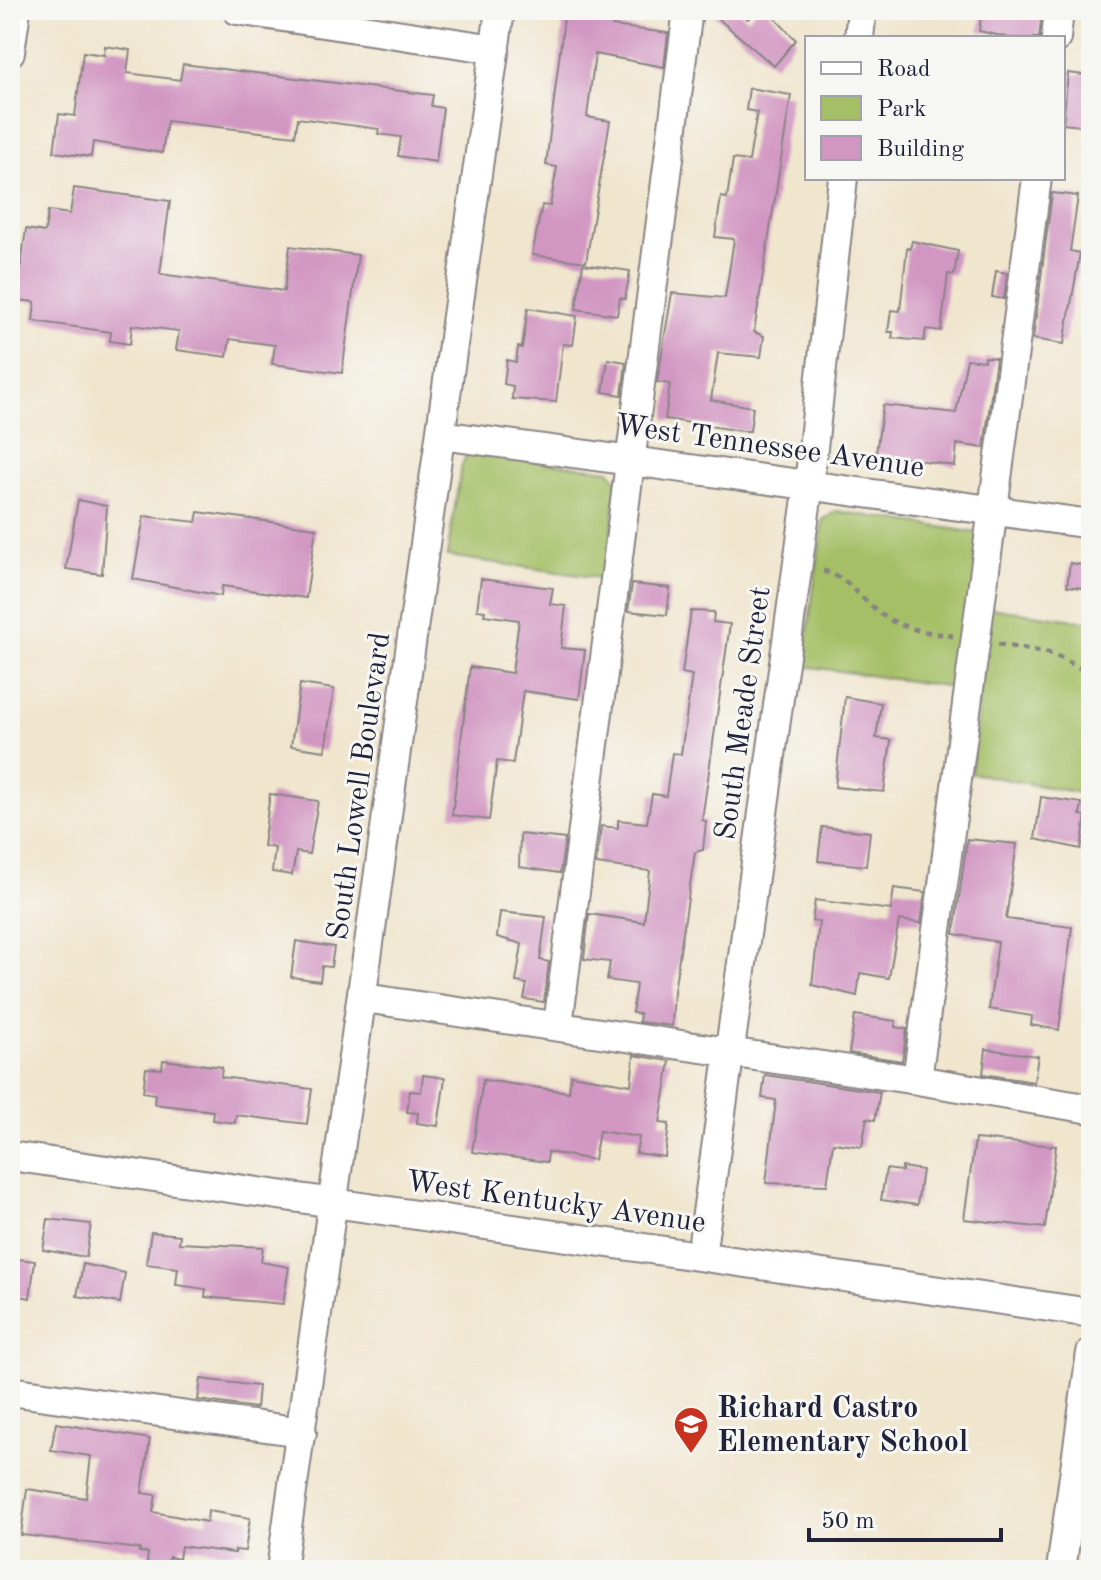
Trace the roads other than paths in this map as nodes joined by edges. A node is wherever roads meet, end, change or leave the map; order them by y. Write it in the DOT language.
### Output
graph roads {
  1 [pos="16,10"];
  2 [pos="22,10"];
  3 [pos="237,10"];
  4 [pos="500,10"];
  5 [pos="688,10"];
  6 [pos="862,10"];
  7 [pos="1059,10"];
  8 [pos="859,36"];
  9 [pos="1056,36"];
  10 [pos="495,49"];
  11 [pos="10,52"];
  12 [pos="843,180"];
  13 [pos="1037,180"];
  14 [pos="441,435"];
  15 [pos="629,460"];
  16 [pos="809,484"];
  17 [pos="993,511"];
  18 [pos="1091,524"];
  19 [pos="364,998"];
  20 [pos="558,1025"];
  21 [pos="728,1052"];
  22 [pos="917,1080"];
  23 [pos="1091,1109"];
  24 [pos="10,1156"];
  25 [pos="336,1203"];
  26 [pos="701,1256"];
  27 [pos="1091,1313"];
  28 [pos="1091,1353"];
  29 [pos="10,1391"];
  30 [pos="302,1432"];
  31 [pos="1081,1501"];
  32 [pos="281,1570"];
  33 [pos="1061,1570"];
  1 -- 2 [label="street"];
  1 -- 11 [label="street"];
  3 -- 10 [label="street"];
  4 -- 10 [label="street, South Lowell Boulevard"];
  5 -- 15 [label="street"];
  6 -- 8 [label="street"];
  7 -- 9 [label="street"];
  10 -- 14 [label="street, South Lowell Boulevard"];
  12 -- 16 [label="street, South Meade Street"];
  13 -- 17 [label="street"];
  14 -- 15 [label="street, West Tennessee Avenue"];
  14 -- 19 [label="street, South Lowell Boulevard"];
  15 -- 16 [label="street, West Tennessee Avenue"];
  15 -- 20 [label="street"];
  16 -- 17 [label="street, West Tennessee Avenue"];
  16 -- 21 [label="street, South Meade Street"];
  17 -- 18 [label="street, West Tennessee Avenue"];
  17 -- 22 [label="street"];
  19 -- 20 [label="street"];
  19 -- 25 [label="street, South Lowell Boulevard"];
  20 -- 21 [label="street"];
  21 -- 22 [label="street"];
  21 -- 26 [label="street, South Meade Street"];
  22 -- 23 [label="street"];
  24 -- 25 [label="street, West Kentucky Avenue"];
  25 -- 26 [label="street, West Kentucky Avenue"];
  25 -- 30 [label="street, South Lowell Boulevard"];
  26 -- 27 [label="street, West Kentucky Avenue"];
  28 -- 31 [label="street"];
  29 -- 30 [label="street"];
  30 -- 32 [label="street, South Lowell Boulevard"];
  31 -- 33 [label="street"];
}
